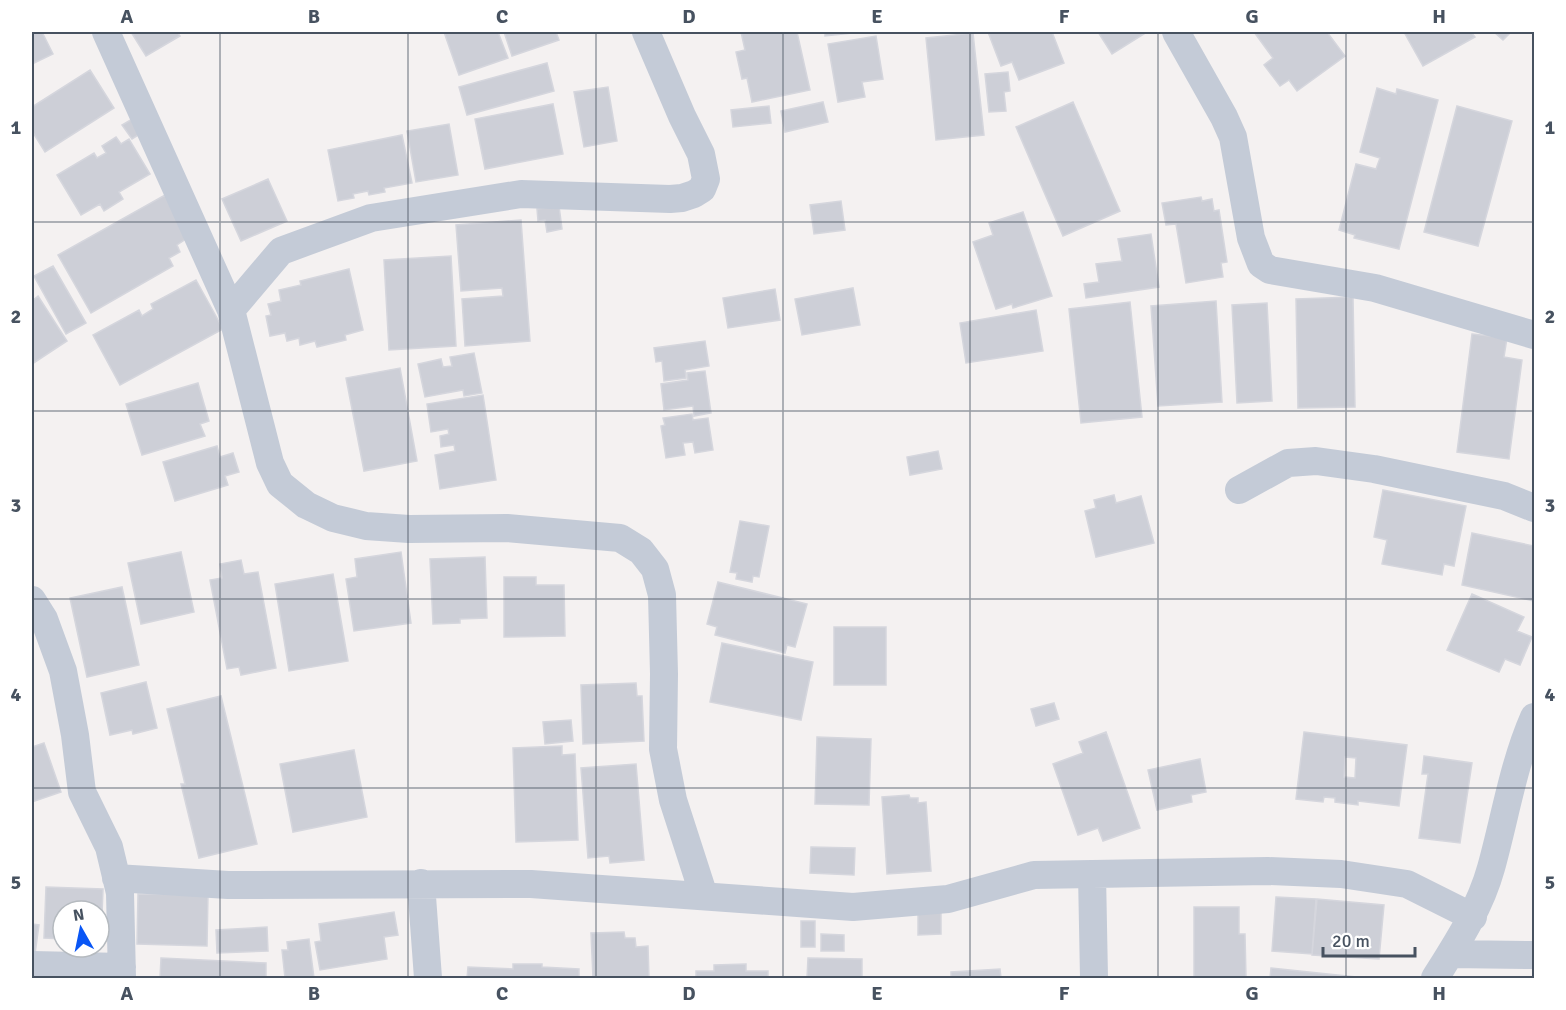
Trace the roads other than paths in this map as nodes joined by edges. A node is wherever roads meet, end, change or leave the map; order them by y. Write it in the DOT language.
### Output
graph roads {
  1 [pos="106,32"];
  2 [pos="646,32"];
  3 [pos="1176,32"];
  4 [pos="231,310"];
  5 [pos="1534,335"];
  6 [pos="1239,490"];
  7 [pos="1534,508"];
  8 [pos="32,600"];
  9 [pos="1534,717"];
  10 [pos="1092,874"];
  11 [pos="116,878"];
  12 [pos="421,883"];
  13 [pos="704,896"];
  14 [pos="1473,917"];
  15 [pos="1450,954"];
  16 [pos="1534,955"];
  17 [pos="32,965"];
  18 [pos="122,973"];
  19 [pos="428,978"];
  20 [pos="1094,978"];
  21 [pos="1435,978"];
  1 -- 4 [label="street"];
  2 -- 4 [label="street"];
  3 -- 5 [label="street"];
  4 -- 13 [label="street"];
  6 -- 7 [label="street"];
  8 -- 11 [label="street"];
  9 -- 14 [label="street"];
  10 -- 13 [label="street"];
  10 -- 14 [label="street"];
  10 -- 20 [label="street"];
  11 -- 12 [label="street"];
  11 -- 18 [label="street"];
  12 -- 13 [label="street"];
  12 -- 19 [label="street"];
  14 -- 15 [label="street"];
  15 -- 16 [label="street"];
  15 -- 21 [label="street"];
  17 -- 18 [label="street"];
}
